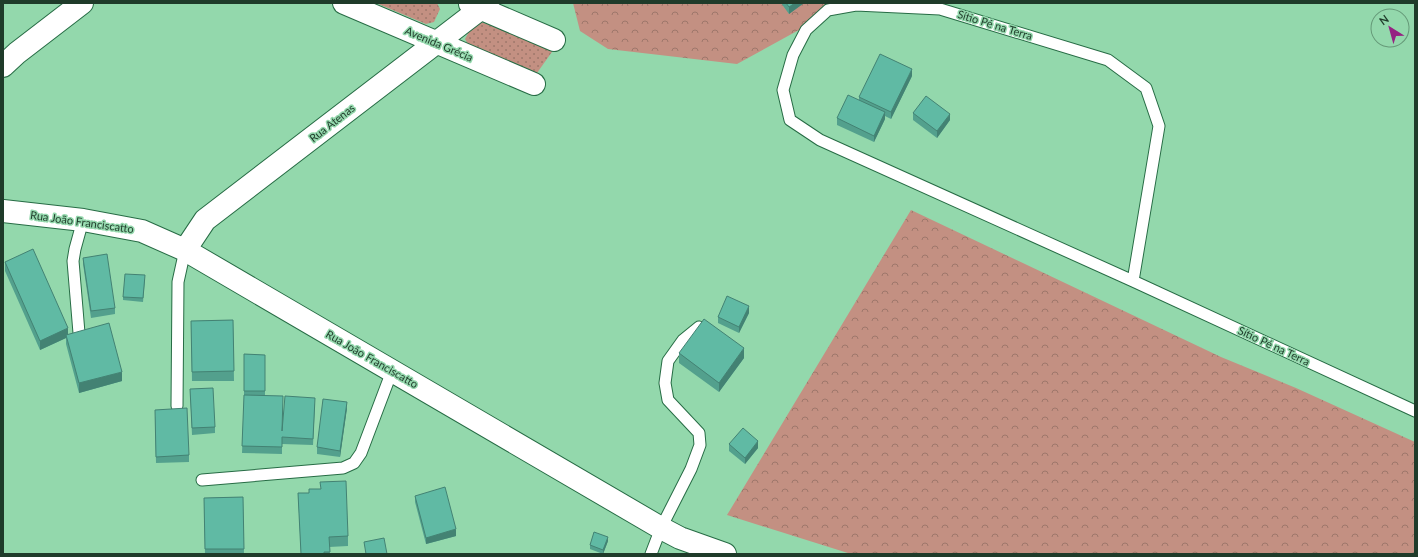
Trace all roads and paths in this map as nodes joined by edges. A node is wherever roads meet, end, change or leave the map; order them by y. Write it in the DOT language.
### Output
graph roads {
  1 [pos="82,3"];
  2 [pos="344,3"];
  3 [pos="478,5"];
  4 [pos="554,40"];
  5 [pos="436,43"];
  6 [pos="3,66"];
  7 [pos="534,84"];
  8 [pos="3,211"];
  9 [pos="83,220"];
  10 [pos="185,250"];
  11 [pos="1133,281"];
  12 [pos="699,327"];
  13 [pos="79,333"];
  14 [pos="392,371"];
  15 [pos="177,406"];
  16 [pos="1415,411"];
  17 [pos="202,480"];
  18 [pos="661,528"];
  19 [pos="651,554"];
  20 [pos="725,554"];
  1 -- 6 [label="street"];
  2 -- 5 [label="street, Avenida Grécia"];
  3 -- 4 [label="street"];
  3 -- 5 [label="street, Rua Atenas"];
  5 -- 7 [label="street, Avenida Grécia"];
  5 -- 10 [label="street, Rua Atenas"];
  8 -- 9 [label="street, Rua João Franciscatto"];
  9 -- 10 [label="street, Rua João Franciscatto"];
  9 -- 13 [label="lane"];
  10 -- 14 [label="street, Rua João Franciscatto"];
  10 -- 15 [label="lane"];
  11 -- 11 [label="lane, Sítio Pé na Terra"];
  11 -- 16 [label="lane, Sítio Pé na Terra"];
  12 -- 18 [label="lane"];
  14 -- 17 [label="lane"];
  14 -- 18 [label="street, Rua João Franciscatto"];
  18 -- 19 [label="lane"];
  18 -- 20 [label="street, Rua João Franciscatto"];
}
